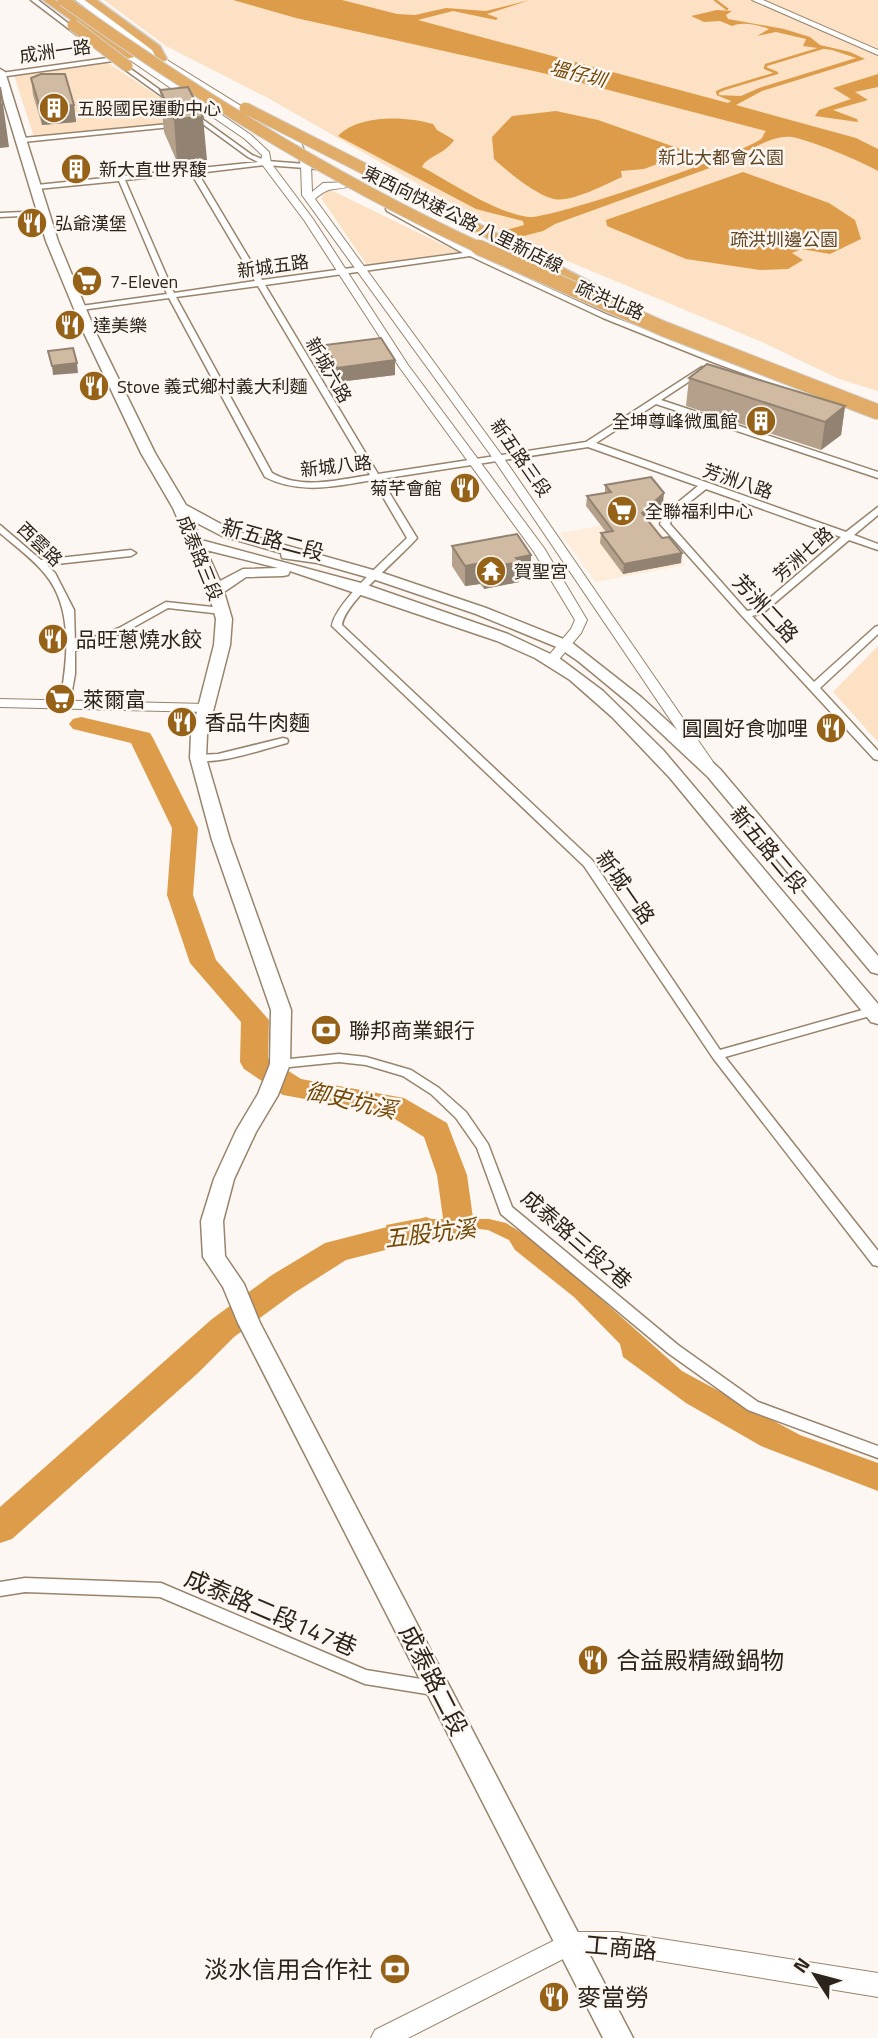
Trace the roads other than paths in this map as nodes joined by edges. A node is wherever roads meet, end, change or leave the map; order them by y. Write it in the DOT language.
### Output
graph roads {
  1 [pos="34,0"];
  2 [pos="40,0"];
  3 [pos="48,0"];
  4 [pos="56,0"];
  5 [pos="62,0"];
  6 [pos="70,0"];
  7 [pos="81,0"];
  8 [pos="90,0"];
  9 [pos="756,0"];
  10 [pos="771,0"];
  11 [pos="878,46"];
  12 [pos="878,53"];
  13 [pos="130,57"];
  14 [pos="114,59"];
  15 [pos="162,59"];
  16 [pos="0,73"];
  17 [pos="176,104"];
  18 [pos="186,110"];
  19 [pos="205,122"];
  20 [pos="248,137"];
  21 [pos="23,140"];
  22 [pos="243,151"];
  23 [pos="266,163"];
  24 [pos="306,165"];
  25 [pos="192,171"];
  26 [pos="121,178"];
  27 [pos="349,184"];
  28 [pos="37,187"];
  29 [pos="310,198"];
  30 [pos="44,213"];
  31 [pos="0,215"];
  32 [pos="468,254"];
  33 [pos="361,269"];
  34 [pos="341,272"];
  35 [pos="260,283"];
  36 [pos="556,285"];
  37 [pos="603,294"];
  38 [pos="172,297"];
  39 [pos="81,308"];
  40 [pos="714,361"];
  41 [pos="656,401"];
  42 [pos="878,403"];
  43 [pos="878,412"];
  44 [pos="878,418"];
  45 [pos="589,444"];
  46 [pos="499,459"];
  47 [pos="475,462"];
  48 [pos="878,475"];
  49 [pos="374,478"];
  50 [pos="704,486"];
  51 [pos="180,508"];
  52 [pos="878,510"];
  53 [pos="0,528"];
  54 [pos="847,536"];
  55 [pos="195,543"];
  56 [pos="878,547"];
  57 [pos="131,553"];
  58 [pos="318,559"];
  59 [pos="40,563"];
  60 [pos="375,575"];
  61 [pos="363,587"];
  62 [pos="216,590"];
  63 [pos="222,611"];
  64 [pos="745,614"];
  65 [pos="878,629"];
  66 [pos="565,645"];
  67 [pos="70,649"];
  68 [pos="551,660"];
  69 [pos="814,688"];
  70 [pos="0,704"];
  71 [pos="64,707"];
  72 [pos="206,708"];
  73 [pos="283,741"];
  74 [pos="878,757"];
  75 [pos="198,758"];
  76 [pos="714,773"];
  77 [pos="878,968"];
  78 [pos="875,1014"];
  79 [pos="717,1055"];
  80 [pos="280,1064"];
  81 [pos="878,1261"];
  82 [pos="236,1292"];
  83 [pos="878,1452"];
  84 [pos="0,1589"];
  85 [pos="439,1689"];
  86 [pos="571,1943"];
  87 [pos="878,1984"];
  88 [pos="383,2038"];
  89 [pos="618,2038"];
  1 -- 14 [label="street"];
  2 -- 36 [label="highway, bridge"];
  3 -- 13 [label="highway"];
  4 -- 13 [label="street"];
  5 -- 36 [label="highway, 東西向快速公路 八里新店線, bridge"];
  6 -- 37 [label="highway, 東西向快速公路 八里新店線, bridge"];
  7 -- 15 [label="street"];
  7 -- 37 [label="highway, bridge"];
  8 -- 15 [label="highway"];
  9 -- 12 [label="street"];
  10 -- 11 [label="street"];
  13 -- 20 [label="street"];
  14 -- 16 [label="street, 成洲一路"];
  14 -- 17 [label="street"];
  15 -- 24 [label="street"];
  16 -- 21 [label="main road, 成泰路三段"];
  18 -- 19 [label="street, 疏洪北路"];
  19 -- 21 [label="street"];
  19 -- 22 [label="street, 疏洪北路"];
  20 -- 22 [label="street"];
  20 -- 23 [label="street"];
  21 -- 28 [label="main road, 成泰路三段"];
  22 -- 23 [label="street, 疏洪北路"];
  23 -- 24 [label="street, 疏洪北路"];
  23 -- 25 [label="street"];
  23 -- 34 [label="street, 新五路三段"];
  24 -- 27 [label="street, 疏洪北路"];
  24 -- 29 [label="street, 新五路三段"];
  25 -- 26 [label="street"];
  25 -- 35 [label="street, 新城六路"];
  26 -- 28 [label="street"];
  26 -- 38 [label="street, 新城八路"];
  27 -- 29 [label="street"];
  27 -- 32 [label="street, 疏洪北路"];
  28 -- 30 [label="main road, 成泰路三段"];
  29 -- 33 [label="street, 新五路三段"];
  30 -- 31 [label="street"];
  30 -- 39 [label="main road, 成泰路三段"];
  32 -- 33 [label="street, 新城五路"];
  32 -- 40 [label="street, 疏洪北路"];
  33 -- 34 [label="street, 新城五路"];
  33 -- 46 [label="street, 新五路三段"];
  34 -- 35 [label="street, 新城五路"];
  34 -- 47 [label="street, 新五路三段"];
  35 -- 38 [label="street, 新城五路"];
  35 -- 49 [label="street, 新城六路"];
  36 -- 43 [label="highway, 東西向快速公路 八里新店線, bridge"];
  37 -- 42 [label="highway, 東西向快速公路 八里新店線"];
  38 -- 39 [label="street, 新城五路"];
  38 -- 49 [label="street, 新城八路"];
  39 -- 51 [label="main road, 成泰路三段"];
  40 -- 41 [label="street, 新城八路"];
  40 -- 44 [label="street, 疏洪北路"];
  41 -- 45 [label="street, 新城八路"];
  41 -- 48 [label="street"];
  45 -- 46 [label="street, 新城八路"];
  45 -- 50 [label="street, 芳洲八路"];
  46 -- 47 [label="street, 新城八路"];
  46 -- 76 [label="street, 新五路三段"];
  47 -- 49 [label="street, 新城八路"];
  47 -- 66 [label="street, 新五路三段"];
  49 -- 60 [label="street, 新城六路"];
  50 -- 54 [label="street, 芳洲八路"];
  50 -- 64 [label="street, 芳洲二路"];
  51 -- 55 [label="main road, 成泰路三段"];
  51 -- 58 [label="main road"];
  52 -- 54 [label="street, 芳洲七路"];
  53 -- 59 [label="street, 西雲路"];
  54 -- 56 [label="street, 芳洲八路"];
  54 -- 64 [label="street, 芳洲七路"];
  55 -- 58 [label="main road, 新五路二段"];
  55 -- 61 [label="main road, 新五路二段"];
  55 -- 62 [label="main road, 成泰路三段"];
  57 -- 59 [label="street"];
  58 -- 60 [label="main road, 新五路二段"];
  59 -- 67 [label="street, 西雲路"];
  60 -- 61 [label="street, 新城一路"];
  60 -- 66 [label="main road, 新五路二段"];
  61 -- 62 [label="main road"];
  61 -- 68 [label="main road, 新五路二段"];
  61 -- 79 [label="street, 新城一路"];
  62 -- 63 [label="main road, 成泰路三段"];
  63 -- 67 [label="street"];
  63 -- 72 [label="main road, 成泰路三段"];
  64 -- 69 [label="street, 芳洲二路"];
  65 -- 69 [label="street"];
  66 -- 68 [label="street, 新五路三段"];
  66 -- 76 [label="main road, 新五路二段"];
  67 -- 71 [label="street, 西雲路"];
  68 -- 78 [label="main road, 新五路二段"];
  69 -- 74 [label="street, 芳洲二路"];
  70 -- 71 [label="street"];
  71 -- 72 [label="street"];
  72 -- 75 [label="main road, 成泰路三段"];
  73 -- 75 [label="street"];
  75 -- 80 [label="main road, 成泰路三段"];
  76 -- 77 [label="main road, 新五路二段"];
  78 -- 79 [label="street"];
  79 -- 81 [label="street, 新城一路"];
  80 -- 82 [label="main road, 成泰路三段"];
  80 -- 83 [label="street, 成泰路三段2巷"];
  82 -- 85 [label="main road, 成泰路二段"];
  84 -- 85 [label="street, 成泰路二段147巷"];
  85 -- 86 [label="main road, 成泰路二段"];
  86 -- 87 [label="street, 工商路"];
  86 -- 88 [label="street, 工商路"];
  86 -- 89 [label="main road, 成泰路二段"];
}
